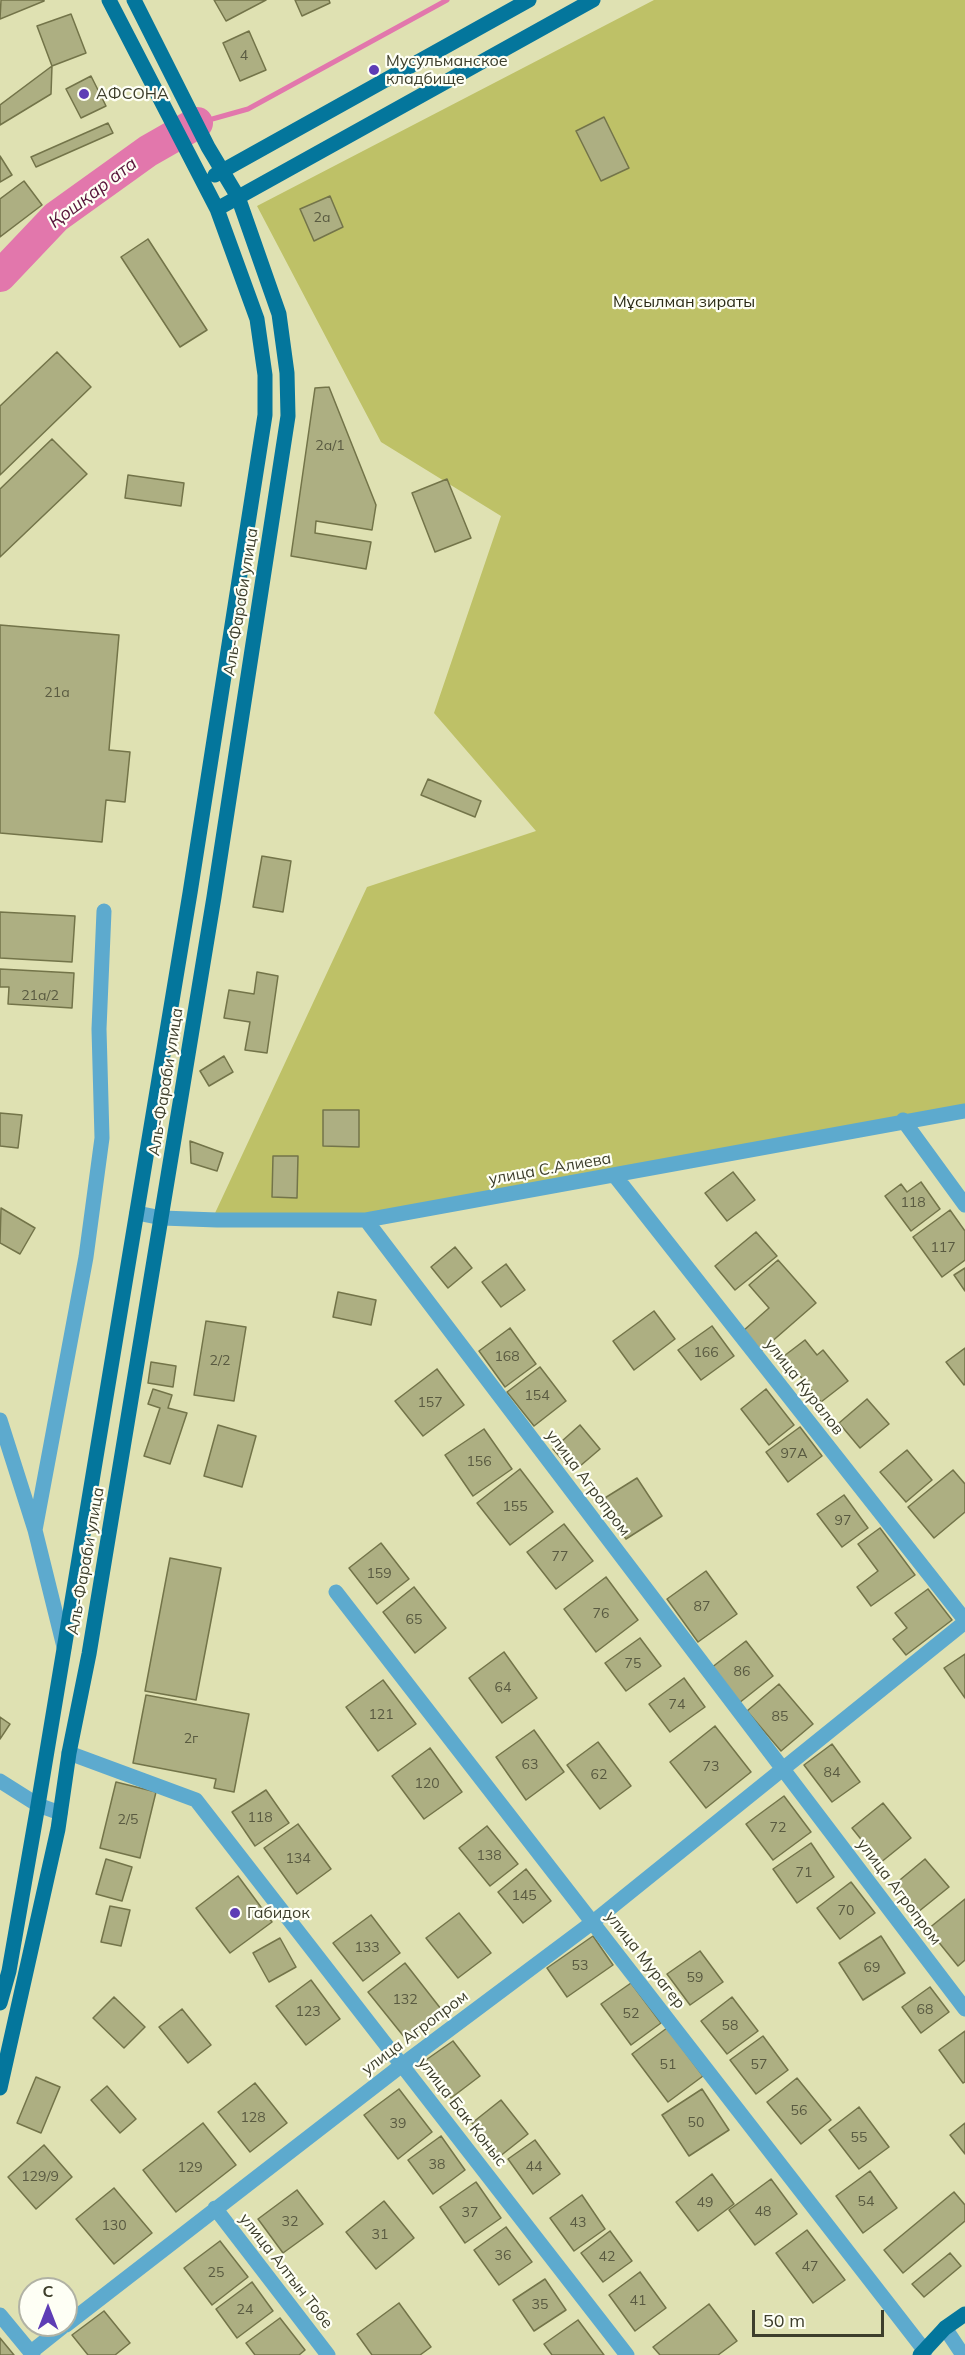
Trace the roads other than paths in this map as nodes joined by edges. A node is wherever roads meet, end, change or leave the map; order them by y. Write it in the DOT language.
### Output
graph roads {
  1 [pos="109,0"];
  2 [pos="134,0"];
  3 [pos="529,0"];
  4 [pos="593,0"];
  5 [pos="224,171"];
  6 [pos="204,181"];
  7 [pos="238,198"];
  8 [pos="217,209"];
  9 [pos="104,911"];
  10 [pos="965,1111"];
  11 [pos="903,1120"];
  12 [pos="615,1176"];
  13 [pos="965,1205"];
  14 [pos="137,1214"];
  15 [pos="162,1218"];
  16 [pos="366,1221"];
  17 [pos="0,1420"];
  18 [pos="35,1530"];
  19 [pos="336,1592"];
  20 [pos="965,1621"];
  21 [pos="64,1647"];
  22 [pos="69,1753"];
  23 [pos="783,1768"];
  24 [pos="0,1781"];
  25 [pos="38,1805"];
  26 [pos="60,1813"];
  27 [pos="593,1922"];
  28 [pos="4,1970"];
  29 [pos="0,2003"];
  30 [pos="965,2008"];
  31 [pos="402,2065"];
  32 [pos="0,2088"];
  33 [pos="215,2208"];
  34 [pos="965,2314"];
  35 [pos="0,2315"];
  36 [pos="78,2316"];
  37 [pos="945,2328"];
  38 [pos="52,2337"];
  39 [pos="922,2353"];
  40 [pos="32,2354"];
  41 [pos="328,2355"];
  42 [pos="627,2355"];
  43 [pos="963,2355"];
  1 -- 6 [label="main road, Аль-Фараби улица"];
  2 -- 5 [label="main road, Аль-Фараби улица"];
  3 -- 5 [label="main road"];
  4 -- 7 [label="main road"];
  5 -- 6 [label="main road"];
  5 -- 7 [label="main road, Аль-Фараби улица"];
  6 -- 8 [label="main road, Аль-Фараби улица"];
  7 -- 8 [label="main road"];
  7 -- 15 [label="main road, Аль-Фараби улица"];
  8 -- 14 [label="main road, Аль-Фараби улица"];
  9 -- 18 [label="street"];
  10 -- 11 [label="street, улица С.Алиева"];
  11 -- 12 [label="street, улица С.Алиева"];
  11 -- 13 [label="street"];
  12 -- 16 [label="street, улица С.Алиева"];
  12 -- 20 [label="street, улица Куралов"];
  14 -- 15 [label="street, улица С.Алиева"];
  14 -- 21 [label="main road, Аль-Фараби улица"];
  15 -- 16 [label="street, улица С.Алиева"];
  15 -- 22 [label="main road, Аль-Фараби улица"];
  16 -- 23 [label="street, улица Агропром"];
  17 -- 18 [label="street"];
  18 -- 21 [label="street"];
  19 -- 27 [label="street, улица Мурагер"];
  20 -- 23 [label="street, улица Агропром"];
  21 -- 25 [label="main road, Аль-Фараби улица"];
  22 -- 26 [label="main road, Аль-Фараби улица"];
  22 -- 31 [label="street, улица Бак Коныс"];
  23 -- 27 [label="street, улица Агропром"];
  23 -- 30 [label="street, улица Агропром"];
  24 -- 25 [label="street"];
  25 -- 26 [label="street"];
  25 -- 28 [label="main road, Аль-Фараби улица"];
  26 -- 32 [label="main road, Аль-Фараби улица"];
  27 -- 31 [label="street, улица Агропром"];
  27 -- 39 [label="street, улица Мурагер"];
  28 -- 29 [label="main road, Аль-Фараби улица"];
  31 -- 33 [label="street, улица Агропром"];
  31 -- 42 [label="street, улица Бак Коныс"];
  33 -- 36 [label="street, улица Агропром"];
  33 -- 41 [label="street, улица Алтын Тобе"];
  34 -- 37 [label="main road"];
  35 -- 40 [label="street"];
  37 -- 39 [label="main road"];
  37 -- 43 [label="street"];
  38 -- 40 [label="street, улица Агропром"];
}
